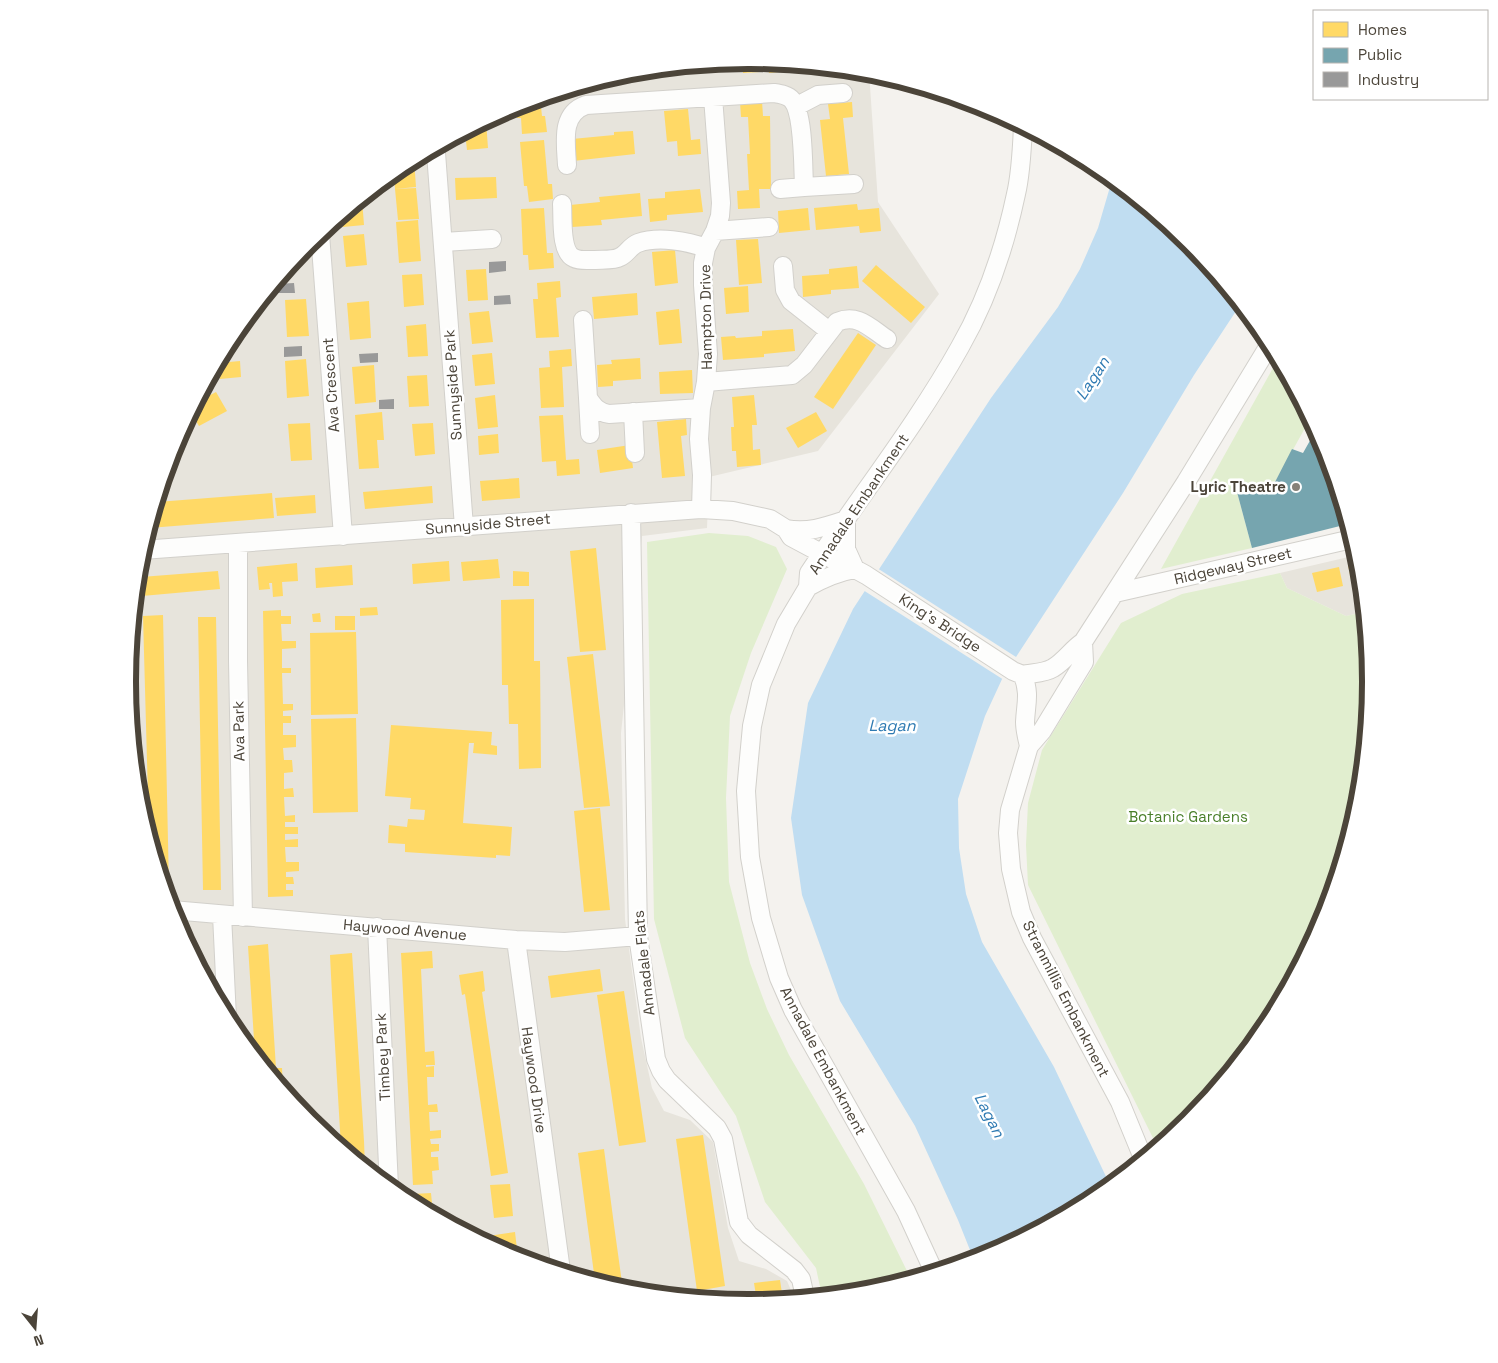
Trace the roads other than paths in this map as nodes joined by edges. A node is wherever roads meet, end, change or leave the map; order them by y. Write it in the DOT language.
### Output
graph roads {
  1 [pos="843,93"];
  2 [pos="713,97"];
  3 [pos="796,106"];
  4 [pos="1022,133"];
  5 [pos="436,155"];
  6 [pos="567,165"];
  7 [pos="854,184"];
  8 [pos="804,187"];
  9 [pos="780,189"];
  10 [pos="562,204"];
  11 [pos="769,227"];
  12 [pos="715,231"];
  13 [pos="492,239"];
  14 [pos="443,242"];
  15 [pos="321,244"];
  16 [pos="706,248"];
  17 [pos="782,266"];
  18 [pos="583,320"];
  19 [pos="829,330"];
  20 [pos="887,339"];
  21 [pos="1265,352"];
  22 [pos="706,382"];
  23 [pos="588,398"];
  24 [pos="701,408"];
  25 [pos="633,412"];
  26 [pos="590,434"];
  27 [pos="635,453"];
  28 [pos="701,509"];
  29 [pos="631,513"];
  30 [pos="846,520"];
  31 [pos="464,527"];
  32 [pos="786,529"];
  33 [pos="343,536"];
  34 [pos="1345,541"];
  35 [pos="238,544"];
  36 [pos="151,549"];
  37 [pos="821,554"];
  38 [pos="861,572"];
  39 [pos="808,586"];
  40 [pos="1114,593"];
  41 [pos="1084,642"];
  42 [pos="1018,673"];
  43 [pos="1029,746"];
  44 [pos="181,911"];
  45 [pos="222,915"];
  46 [pos="243,917"];
  47 [pos="376,927"];
  48 [pos="638,936"];
  49 [pos="516,940"];
  50 [pos="226,1001"];
  51 [pos="1141,1152"];
  52 [pos="389,1177"];
  53 [pos="560,1264"];
  54 [pos="931,1266"];
  55 [pos="803,1292"];
  1 -- 3 [label="street"];
  2 -- 3 [label="street"];
  2 -- 6 [label="street"];
  2 -- 12 [label="street, Hampton Drive"];
  3 -- 8 [label="street"];
  4 -- 30 [label="street, Annadale Embankment"];
  5 -- 14 [label="street, Sunnyside Park"];
  7 -- 8 [label="street"];
  8 -- 9 [label="street"];
  10 -- 16 [label="street"];
  11 -- 12 [label="street"];
  12 -- 16 [label="street, Hampton Drive"];
  13 -- 14 [label="street"];
  14 -- 31 [label="street, Sunnyside Park"];
  15 -- 33 [label="street, Ava Crescent"];
  16 -- 22 [label="street, Hampton Drive"];
  17 -- 19 [label="street"];
  18 -- 23 [label="street"];
  19 -- 20 [label="street"];
  19 -- 22 [label="street"];
  21 -- 40 [label="street, Stranmillis Embankment"];
  22 -- 24 [label="street, Hampton Drive"];
  23 -- 25 [label="street"];
  23 -- 26 [label="street"];
  24 -- 25 [label="street"];
  24 -- 28 [label="street, Hampton Drive"];
  25 -- 27 [label="street"];
  28 -- 29 [label="street, Sunnyside Street"];
  28 -- 32 [label="street, Sunnyside Street"];
  29 -- 31 [label="street, Sunnyside Street"];
  29 -- 48 [label="street, Annadale Flats"];
  30 -- 32 [label="street"];
  30 -- 37 [label="street, Annadale Embankment"];
  30 -- 38 [label="street"];
  31 -- 33 [label="street, Sunnyside Street"];
  32 -- 37 [label="street, Sunnyside Street"];
  33 -- 35 [label="street, Sunnyside Street"];
  34 -- 40 [label="street, Ridgeway Street"];
  35 -- 36 [label="street, Sunnyside Street"];
  35 -- 46 [label="street, Ava Park"];
  37 -- 38 [label="street, King's Bridge"];
  37 -- 39 [label="street, Annadale Embankment"];
  38 -- 39 [label="street"];
  38 -- 42 [label="street, King's Bridge"];
  39 -- 54 [label="street, Annadale Embankment"];
  40 -- 41 [label="street, Stranmillis Embankment"];
  41 -- 42 [label="street, Stranmillis Embankment"];
  41 -- 43 [label="street, Stranmillis Embankment"];
  42 -- 43 [label="street, Stranmillis Embankment"];
  43 -- 51 [label="street, Stranmillis Embankment"];
  44 -- 45 [label="street, Haywood Avenue"];
  45 -- 46 [label="street, Haywood Avenue"];
  45 -- 50 [label="street"];
  46 -- 47 [label="street, Haywood Avenue"];
  47 -- 49 [label="street, Haywood Avenue"];
  47 -- 52 [label="street, Timbey Park"];
  48 -- 49 [label="street, Haywood Avenue"];
  48 -- 55 [label="street, Annadale Flats"];
  49 -- 53 [label="street, Haywood Drive"];
}
